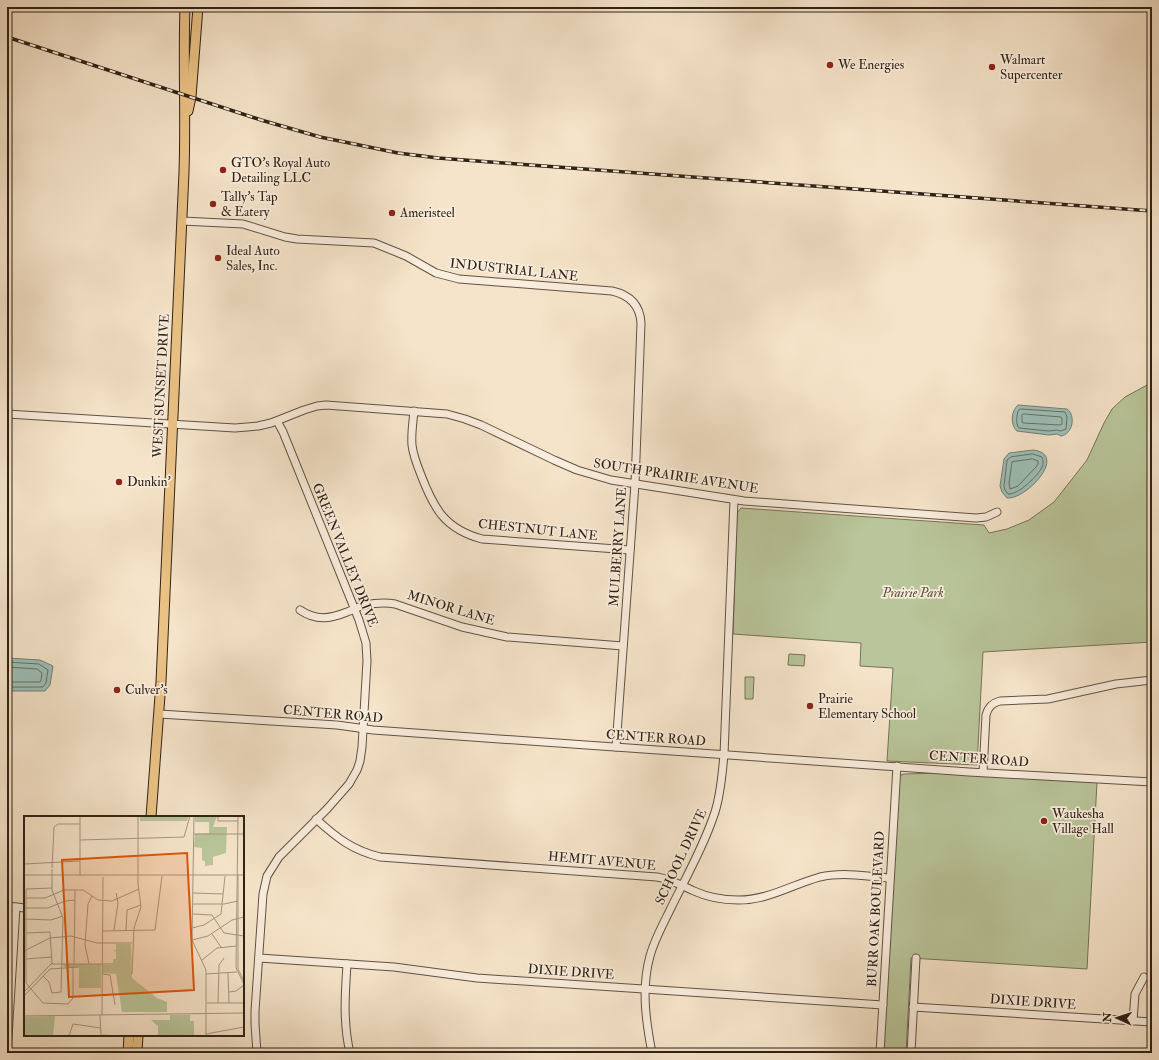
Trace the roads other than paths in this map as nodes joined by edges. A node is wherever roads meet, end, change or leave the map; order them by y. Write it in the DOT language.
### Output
graph roads {
  1 [pos="185,7"];
  2 [pos="198,7"];
  3 [pos="186,124"];
  4 [pos="182,221"];
  5 [pos="634,302"];
  6 [pos="414,411"];
  7 [pos="7,414"];
  8 [pos="277,420"];
  9 [pos="173,423"];
  10 [pos="635,484"];
  11 [pos="734,500"];
  12 [pos="997,512"];
  13 [pos="630,550"];
  14 [pos="354,609"];
  15 [pos="300,610"];
  16 [pos="623,646"];
  17 [pos="1152,680"];
  18 [pos="159,714"];
  19 [pos="363,728"];
  20 [pos="616,747"];
  21 [pos="724,754"];
  22 [pos="897,766"];
  23 [pos="983,772"];
  24 [pos="1152,782"];
  25 [pos="152,816"];
  26 [pos="316,819"];
  27 [pos="890,878"];
  28 [pos="682,885"];
  29 [pos="7,906"];
  30 [pos="16,907"];
  31 [pos="24,908"];
  32 [pos="259,958"];
  33 [pos="916,958"];
  34 [pos="347,964"];
  35 [pos="1144,977"];
  36 [pos="646,989"];
  37 [pos="883,1005"];
  38 [pos="913,1007"];
  39 [pos="1133,1020"];
  40 [pos="1152,1022"];
  41 [pos="129,1036"];
  42 [pos="138,1036"];
  43 [pos="7,1053"];
  44 [pos="128,1053"];
  45 [pos="137,1053"];
  46 [pos="257,1053"];
  47 [pos="350,1053"];
  48 [pos="652,1053"];
  49 [pos="880,1053"];
  50 [pos="911,1053"];
  1 -- 3 [label="main road, WEST SUNSET DRIVE"];
  2 -- 3 [label="main road, WEST SUNSET DRIVE"];
  3 -- 4 [label="main road, WEST SUNSET DRIVE"];
  4 -- 5 [label="street, INDUSTRIAL LANE"];
  4 -- 9 [label="main road, WEST SUNSET DRIVE"];
  5 -- 10 [label="street, MULBERRY LANE"];
  6 -- 8 [label="street, SOUTH PRAIRIE AVENUE"];
  6 -- 10 [label="street, SOUTH PRAIRIE AVENUE"];
  6 -- 13 [label="street, CHESTNUT LANE"];
  7 -- 9 [label="street, SOUTH PRAIRIE AVENUE"];
  8 -- 9 [label="street, SOUTH PRAIRIE AVENUE"];
  8 -- 14 [label="street, GREEN VALLEY DRIVE"];
  9 -- 18 [label="main road, WEST SUNSET DRIVE"];
  10 -- 11 [label="street, SOUTH PRAIRIE AVENUE"];
  10 -- 13 [label="street, MULBERRY LANE"];
  11 -- 12 [label="street, SOUTH PRAIRIE AVENUE"];
  11 -- 21 [label="street, SCHOOL DRIVE"];
  13 -- 16 [label="street, MULBERRY LANE"];
  14 -- 15 [label="street, MINOR LANE"];
  14 -- 16 [label="street, MINOR LANE"];
  14 -- 19 [label="street, GREEN VALLEY DRIVE"];
  16 -- 20 [label="street, MULBERRY LANE"];
  17 -- 23 [label="street"];
  18 -- 19 [label="street, CENTER ROAD"];
  18 -- 25 [label="main road, WEST SUNSET DRIVE"];
  19 -- 20 [label="street, CENTER ROAD"];
  19 -- 26 [label="street, GREEN VALLEY DRIVE"];
  20 -- 21 [label="street, CENTER ROAD"];
  21 -- 22 [label="street, CENTER ROAD"];
  21 -- 28 [label="street, SCHOOL DRIVE"];
  22 -- 23 [label="street, CENTER ROAD"];
  22 -- 27 [label="street, BURR OAK BOULEVARD"];
  23 -- 24 [label="street, CENTER ROAD"];
  26 -- 28 [label="street, HEMIT AVENUE"];
  26 -- 32 [label="street, GREEN VALLEY DRIVE"];
  27 -- 28 [label="street, HEMIT AVENUE"];
  27 -- 37 [label="street, BURR OAK BOULEVARD"];
  28 -- 36 [label="street, SCHOOL DRIVE"];
  29 -- 30 [label="street"];
  30 -- 31 [label="street"];
  30 -- 43 [label="street"];
  32 -- 34 [label="street, DIXIE DRIVE"];
  32 -- 46 [label="street, GREEN VALLEY DRIVE"];
  33 -- 38 [label="street"];
  34 -- 36 [label="street, DIXIE DRIVE"];
  34 -- 47 [label="street"];
  35 -- 39 [label="street"];
  36 -- 37 [label="street, DIXIE DRIVE"];
  36 -- 48 [label="street, SCHOOL DRIVE"];
  37 -- 49 [label="street, BURR OAK BOULEVARD"];
  38 -- 39 [label="street, DIXIE DRIVE"];
  38 -- 50 [label="street"];
  39 -- 40 [label="street, DIXIE DRIVE"];
  41 -- 44 [label="main road"];
  42 -- 45 [label="main road"];
}
